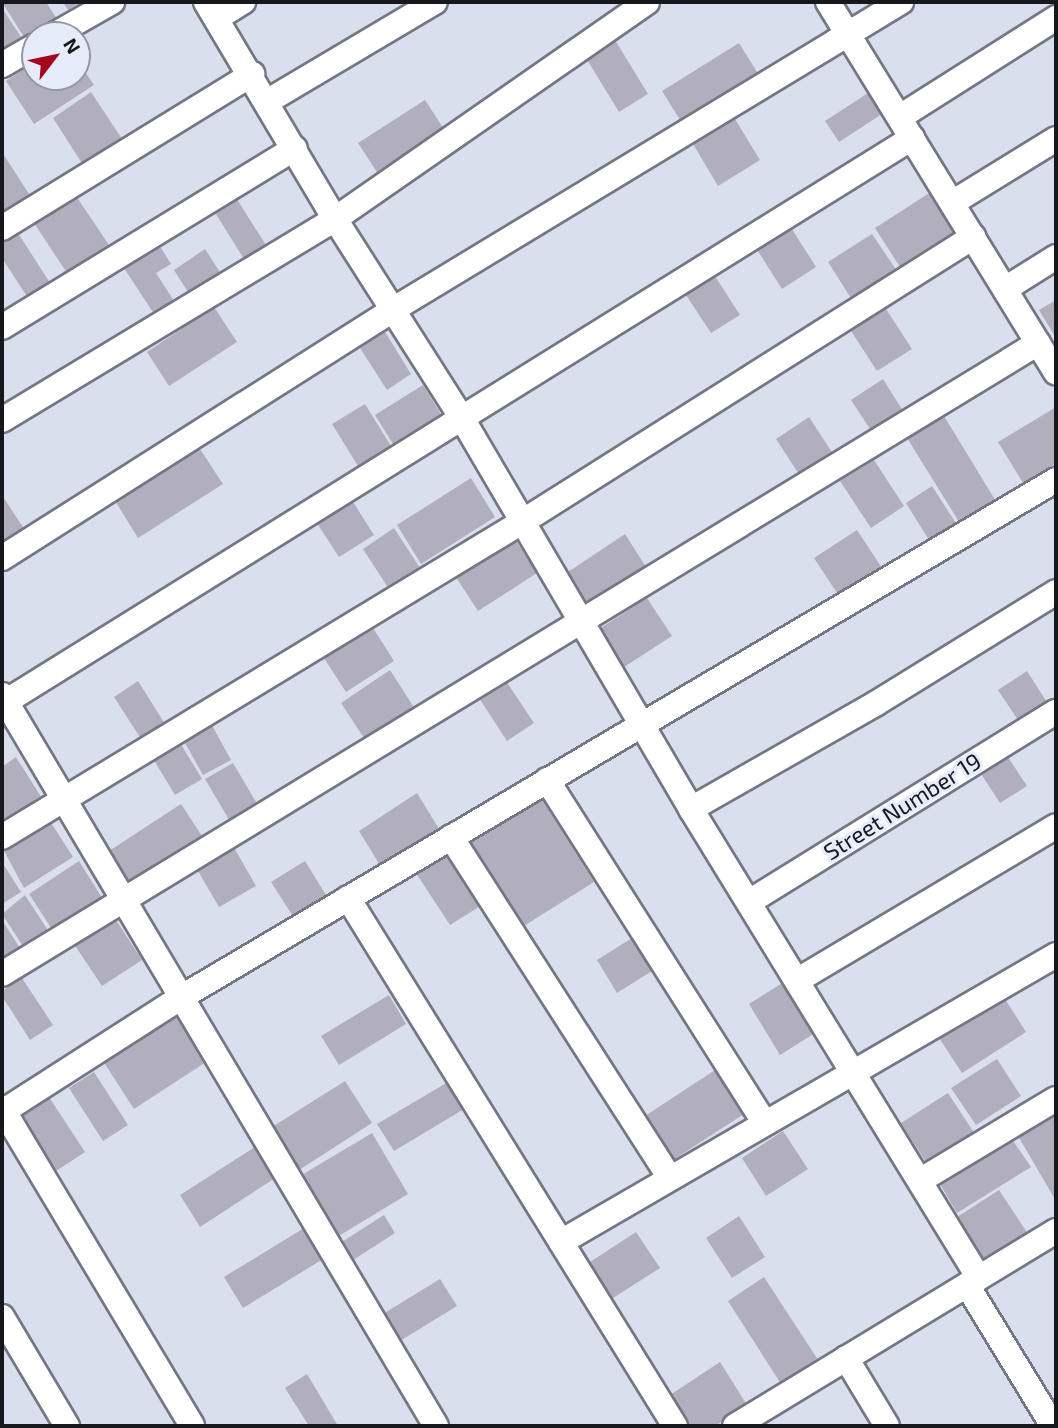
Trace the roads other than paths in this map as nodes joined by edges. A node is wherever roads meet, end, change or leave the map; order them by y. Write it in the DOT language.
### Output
graph roads {
  1 [pos="111,2"];
  2 [pos="243,2"];
  3 [pos="435,2"];
  4 [pos="647,2"];
  5 [pos="828,2"];
  6 [pos="901,2"];
  7 [pos="211,10"];
  8 [pos="1056,18"];
  9 [pos="78,21"];
  10 [pos="849,34"];
  11 [pos="21,54"];
  12 [pos="2,65"];
  13 [pos="252,74"];
  14 [pos="268,101"];
  15 [pos="900,117"];
  16 [pos="912,138"];
  17 [pos="1056,139"];
  18 [pos="295,148"];
  19 [pos="952,203"];
  20 [pos="335,219"];
  21 [pos="2,228"];
  22 [pos="973,237"];
  23 [pos="1056,257"];
  24 [pos="1005,289"];
  25 [pos="394,309"];
  26 [pos="2,327"];
  27 [pos="1038,343"];
  28 [pos="1056,371"];
  29 [pos="2,420"];
  30 [pos="463,420"];
  31 [pos="1056,480"];
  32 [pos="522,522"];
  33 [pos="2,558"];
  34 [pos="1056,592"];
  35 [pos="581,621"];
  36 [pos="3,700"];
  37 [pos="1056,712"];
  38 [pos="642,724"];
  39 [pos="547,780"];
  40 [pos="61,800"];
  41 [pos="691,809"];
  42 [pos="1056,826"];
  43 [pos="2,837"];
  44 [pos="451,837"];
  45 [pos="120,898"];
  46 [pos="348,898"];
  47 [pos="748,902"];
  48 [pos="1056,955"];
  49 [pos="2,974"];
  50 [pos="798,980"];
  51 [pos="180,998"];
  52 [pos="855,1071"];
  53 [pos="1056,1099"];
  54 [pos="3,1110"];
  55 [pos="765,1123"];
  56 [pos="670,1178"];
  57 [pos="920,1180"];
  58 [pos="1056,1231"];
  59 [pos="561,1242"];
  60 [pos="973,1282"];
  61 [pos="2,1317"];
  62 [pos="846,1358"];
  63 [pos="744,1424"];
  64 [pos="67,1426"];
  65 [pos="192,1426"];
  66 [pos="436,1426"];
  67 [pos="674,1426"];
  68 [pos="887,1426"];
  69 [pos="1053,1426"];
  1 -- 9 [label="street"];
  2 -- 7 [label="street"];
  3 -- 14 [label="street"];
  4 -- 20 [label="street"];
  5 -- 10 [label="street"];
  6 -- 10 [label="street"];
  7 -- 13 [label="street"];
  8 -- 15 [label="street"];
  10 -- 15 [label="street"];
  10 -- 25 [label="street"];
  11 -- 12 [label="street"];
  13 -- 14 [label="street"];
  13 -- 21 [label="street"];
  14 -- 18 [label="street"];
  15 -- 16 [label="street"];
  16 -- 19 [label="street"];
  16 -- 30 [label="street"];
  17 -- 19 [label="street"];
  18 -- 20 [label="street"];
  18 -- 26 [label="street"];
  19 -- 22 [label="street"];
  20 -- 25 [label="street"];
  20 -- 29 [label="street"];
  22 -- 24 [label="street"];
  22 -- 32 [label="street"];
  23 -- 24 [label="street"];
  24 -- 27 [label="street"];
  25 -- 30 [label="street"];
  25 -- 33 [label="street"];
  27 -- 28 [label="street"];
  27 -- 35 [label="street"];
  30 -- 32 [label="street"];
  30 -- 36 [label="street"];
  31 -- 38 [label="street"];
  32 -- 35 [label="street"];
  32 -- 40 [label="street"];
  34 -- 41 [label="street"];
  35 -- 38 [label="street"];
  35 -- 45 [label="street"];
  36 -- 40 [label="street"];
  37 -- 47 [label="street, Street Number 19"];
  38 -- 39 [label="street"];
  38 -- 41 [label="street"];
  39 -- 44 [label="street"];
  39 -- 55 [label="street"];
  40 -- 43 [label="street"];
  40 -- 45 [label="street"];
  41 -- 47 [label="street"];
  42 -- 50 [label="street"];
  44 -- 46 [label="street"];
  44 -- 56 [label="street"];
  45 -- 49 [label="street"];
  45 -- 51 [label="street"];
  46 -- 51 [label="street"];
  46 -- 59 [label="street"];
  47 -- 50 [label="street"];
  48 -- 52 [label="street"];
  50 -- 52 [label="street"];
  51 -- 54 [label="street"];
  51 -- 66 [label="street"];
  52 -- 55 [label="street"];
  52 -- 57 [label="street"];
  53 -- 57 [label="street"];
  54 -- 65 [label="street"];
  55 -- 56 [label="street"];
  56 -- 59 [label="street"];
  57 -- 60 [label="street"];
  58 -- 60 [label="street"];
  59 -- 67 [label="street"];
  60 -- 62 [label="street"];
  60 -- 69 [label="street"];
  61 -- 64 [label="street"];
  62 -- 63 [label="street"];
  62 -- 68 [label="street"];
}
